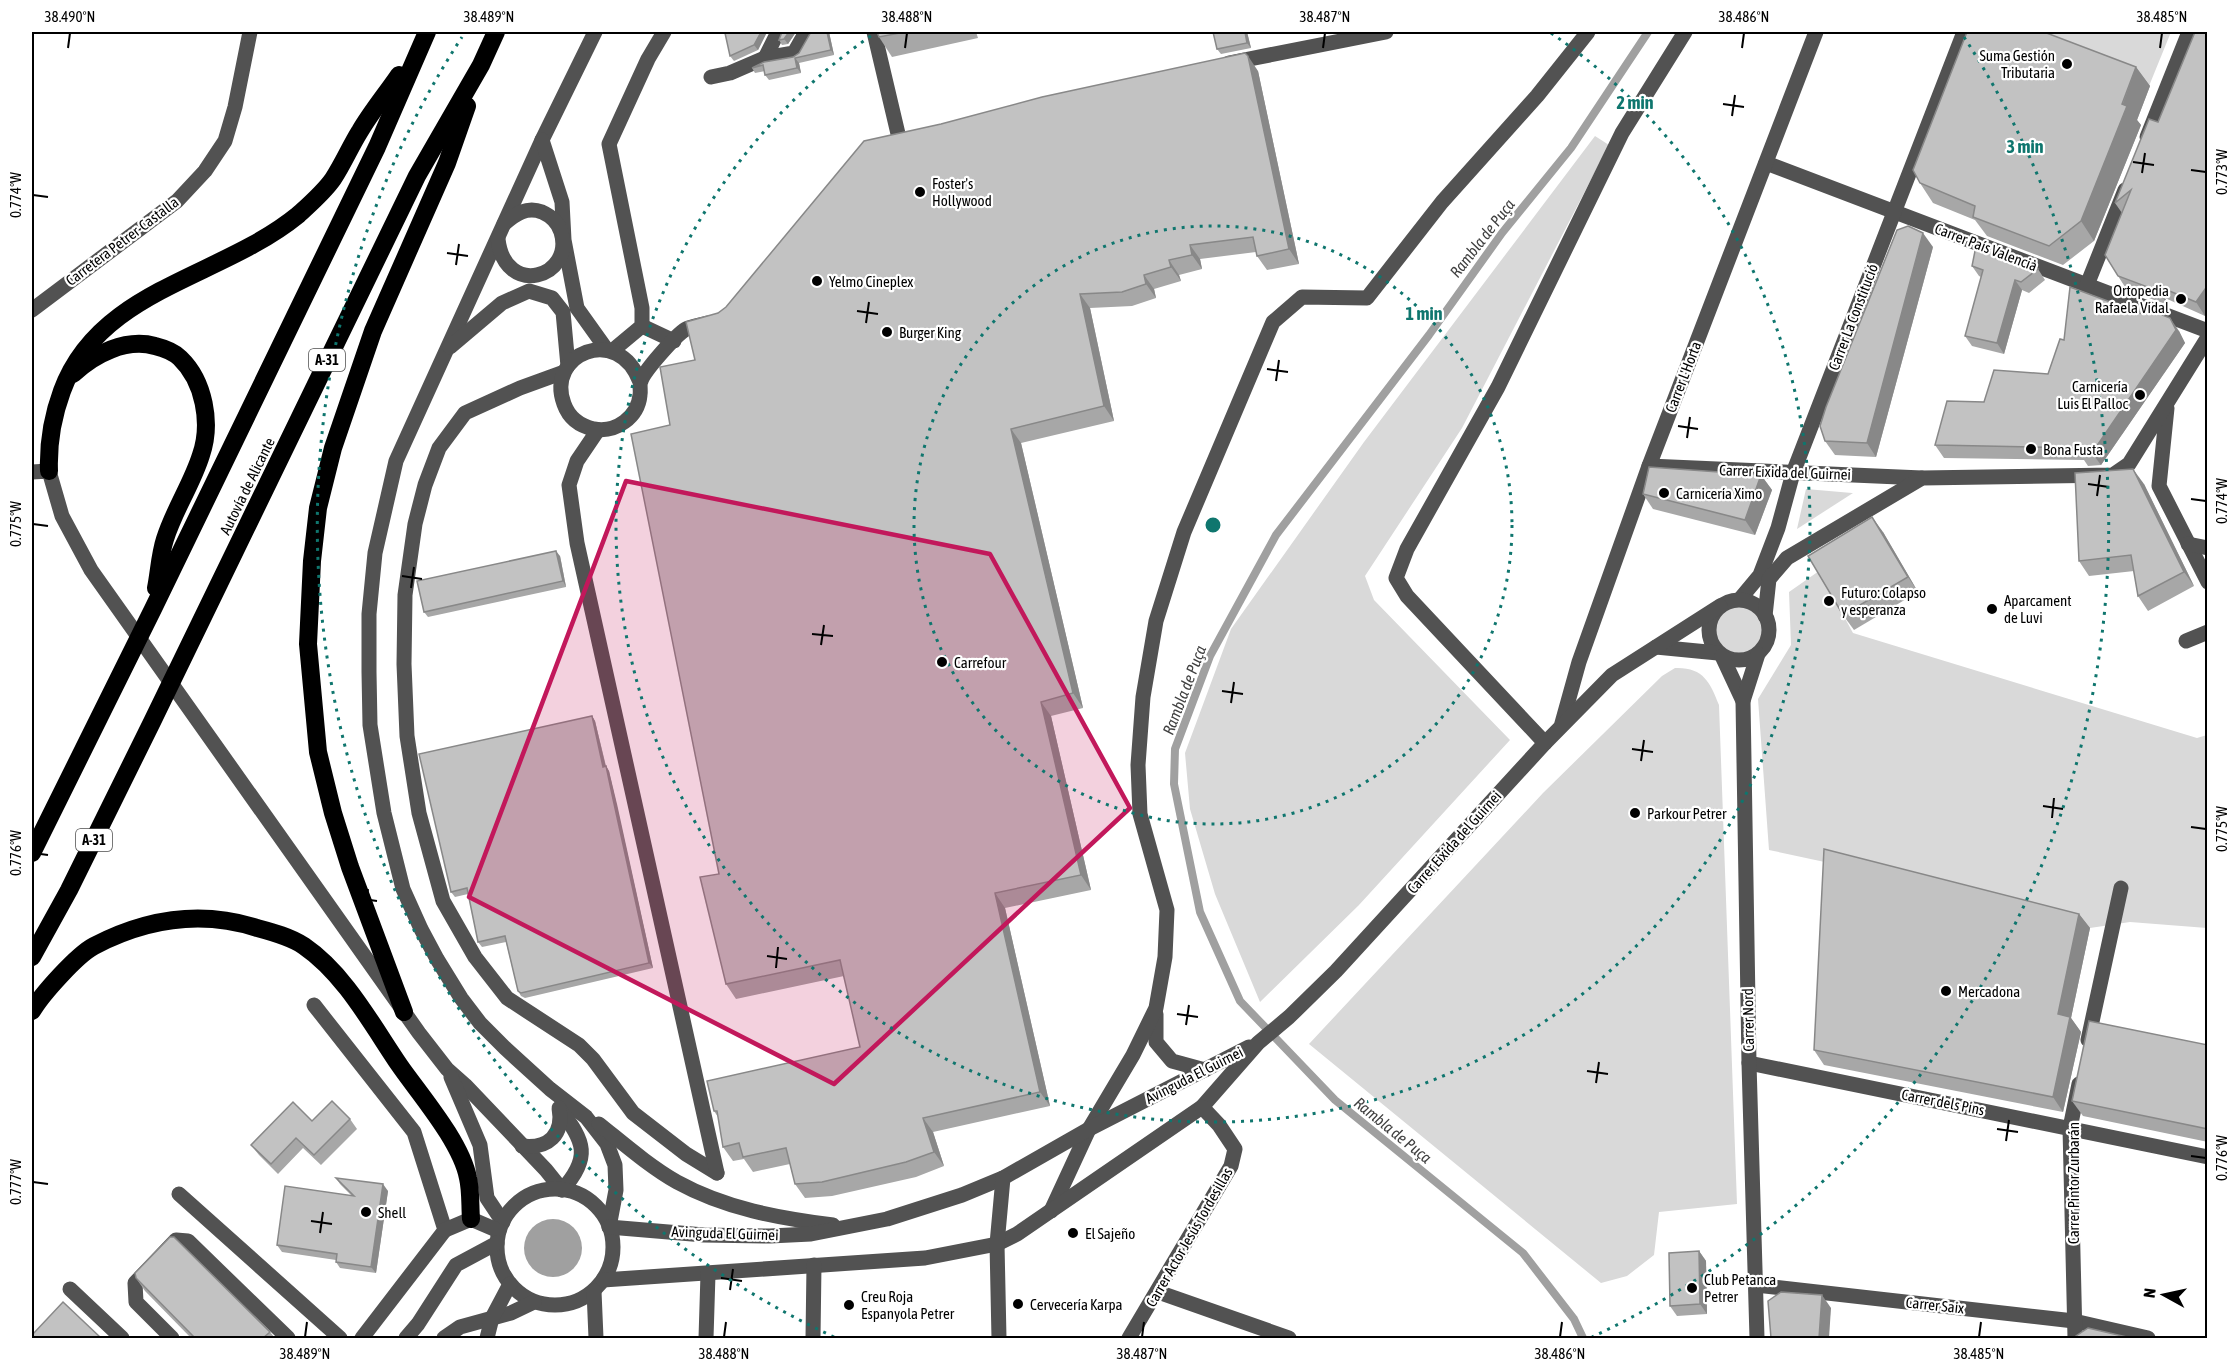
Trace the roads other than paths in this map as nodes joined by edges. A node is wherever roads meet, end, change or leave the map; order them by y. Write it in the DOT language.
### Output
graph roads {
  1 [pos="250,32"];
  2 [pos="496,32"];
  3 [pos="595,32"];
  4 [pos="664,32"];
  5 [pos="778,32"];
  6 [pos="806,32"];
  7 [pos="874,32"];
  8 [pos="1386,32"];
  9 [pos="1587,32"];
  10 [pos="1685,32"];
  11 [pos="1816,32"];
  12 [pos="1964,32"];
  13 [pos="2189,32"];
  14 [pos="423,39"];
  15 [pos="765,58"];
  16 [pos="481,64"];
  17 [pos="1216,65"];
  18 [pos="711,77"];
  19 [pos="899,139"];
  20 [pos="542,140"];
  21 [pos="2140,153"];
  22 [pos="1766,163"];
  23 [pos="2132,175"];
  24 [pos="1893,211"];
  25 [pos="504,224"];
  26 [pos="498,239"];
  27 [pos="564,240"];
  28 [pos="528,275"];
  29 [pos="2087,285"];
  30 [pos="528,291"];
  31 [pos="32,310"];
  32 [pos="726,318"];
  33 [pos="642,326"];
  34 [pos="2208,331"];
  35 [pos="2208,337"];
  36 [pos="674,340"];
  37 [pos="610,350"];
  38 [pos="446,351"];
  39 [pos="566,369"];
  40 [pos="65,382"];
  41 [pos="640,382"];
  42 [pos="2167,402"];
  43 [pos="598,430"];
  44 [pos="1649,466"];
  45 [pos="40,472"];
  46 [pos="1793,473"];
  47 [pos="1922,478"];
  48 [pos="2188,544"];
  49 [pos="2208,548"];
  50 [pos="2208,582"];
  51 [pos="1740,600"];
  52 [pos="1720,606"];
  53 [pos="153,609"];
  54 [pos="1766,616"];
  55 [pos="2208,632"];
  56 [pos="2186,641"];
  57 [pos="1656,647"];
  58 [pos="1720,654"];
  59 [pos="1758,654"];
  60 [pos="1743,701"];
  61 [pos="1561,726"];
  62 [pos="1545,743"];
  63 [pos="32,853"];
  64 [pos="2121,888"];
  65 [pos="32,957"];
  66 [pos="314,1005"];
  67 [pos="1156,1008"];
  68 [pos="32,1011"];
  69 [pos="405,1012"];
  70 [pos="1258,1043"];
  71 [pos="1749,1063"];
  72 [pos="447,1069"];
  73 [pos="1205,1070"];
  74 [pos="550,1089"];
  75 [pos="1202,1107"];
  76 [pos="560,1110"];
  77 [pos="586,1117"];
  78 [pos="2070,1128"];
  79 [pos="1089,1129"];
  80 [pos="522,1146"];
  81 [pos="2208,1157"];
  82 [pos="1003,1178"];
  83 [pos="562,1190"];
  84 [pos="179,1194"];
  85 [pos="1051,1211"];
  86 [pos="471,1219"];
  87 [pos="609,1227"];
  88 [pos="845,1227"];
  89 [pos="445,1230"];
  90 [pos="500,1232"];
  91 [pos="997,1244"];
  92 [pos="814,1265"];
  93 [pos="708,1274"];
  94 [pos="510,1284"];
  95 [pos="598,1285"];
  96 [pos="1756,1285"];
  97 [pos="70,1289"];
  98 [pos="1158,1292"];
  99 [pos="534,1302"];
  100 [pos="492,1318"];
  101 [pos="2074,1321"];
  102 [pos="418,1324"];
  103 [pos="122,1338"];
  104 [pos="172,1338"];
  105 [pos="288,1338"];
  106 [pos="340,1338"];
  107 [pos="362,1338"];
  108 [pos="400,1338"];
  109 [pos="405,1338"];
  110 [pos="444,1338"];
  111 [pos="487,1338"];
  112 [pos="596,1338"];
  113 [pos="706,1338"];
  114 [pos="813,1338"];
  115 [pos="999,1338"];
  116 [pos="1129,1338"];
  117 [pos="1289,1338"];
  118 [pos="1757,1338"];
  119 [pos="2075,1338"];
  120 [pos="2148,1338"];
  1 -- 31 [label="street, Carretera Petrer-Castalla"];
  2 -- 16 [label="highway, Autovía de Alicante / A-31"];
  3 -- 20 [label="street"];
  4 -- 33 [label="street"];
  5 -- 15 [label="street"];
  6 -- 15 [label="street"];
  7 -- 19 [label="street"];
  8 -- 17 [label="street"];
  9 -- 67 [label="street"];
  10 -- 62 [label="street"];
  11 -- 22 [label="street, Carrer L'Horta"];
  12 -- 24 [label="street, Carrer La Constitució"];
  13 -- 21 [label="street"];
  14 -- 40 [label="highway"];
  14 -- 53 [label="highway, Autovía de Alicante"];
  15 -- 18 [label="street"];
  16 -- 65 [label="highway, Autovía de Alicante / A-31"];
  16 -- 69 [label="highway"];
  20 -- 25 [label="street"];
  20 -- 27 [label="street"];
  22 -- 24 [label="street, Carrer País Valencià"];
  22 -- 44 [label="street, Carrer L'Horta"];
  23 -- 29 [label="street"];
  24 -- 29 [label="street, Carrer País Valencià"];
  24 -- 46 [label="street, Carrer La Constitució"];
  25 -- 26 [label="street"];
  25 -- 27 [label="street"];
  26 -- 28 [label="street"];
  26 -- 38 [label="street"];
  27 -- 28 [label="street"];
  27 -- 37 [label="street"];
  28 -- 30 [label="street"];
  29 -- 34 [label="street, Carrer País Valencià"];
  30 -- 38 [label="street"];
  30 -- 39 [label="street"];
  32 -- 36 [label="street"];
  33 -- 36 [label="street"];
  33 -- 37 [label="street"];
  35 -- 42 [label="street"];
  36 -- 41 [label="street"];
  37 -- 39 [label="street"];
  37 -- 41 [label="street"];
  38 -- 74 [label="street"];
  39 -- 43 [label="street"];
  39 -- 43 [label="street"];
  40 -- 45 [label="highway"];
  40 -- 53 [label="highway"];
  41 -- 43 [label="street"];
  42 -- 47 [label="street, Carrer Eixida del Guirnei"];
  42 -- 48 [label="street"];
  44 -- 46 [label="street, Carrer Eixida del Guirnei"];
  44 -- 61 [label="street, Carrer L'Horta"];
  45 -- 69 [label="street"];
  46 -- 47 [label="street, Carrer Eixida del Guirnei"];
  46 -- 51 [label="street, Carrer La Constitució"];
  47 -- 54 [label="street, Carrer Eixida del Guirnei"];
  48 -- 49 [label="street"];
  48 -- 50 [label="street"];
  51 -- 52 [label="street"];
  51 -- 54 [label="street"];
  52 -- 57 [label="street, Carrer Eixida del Guirnei"];
  52 -- 58 [label="street"];
  53 -- 63 [label="highway, Autovía de Alicante"];
  54 -- 59 [label="street"];
  55 -- 56 [label="street"];
  57 -- 58 [label="street"];
  57 -- 61 [label="street, Carrer Eixida del Guirnei"];
  58 -- 59 [label="street"];
  58 -- 60 [label="street, Carrer Nord"];
  59 -- 60 [label="street, Carrer Nord"];
  60 -- 71 [label="street, Carrer Nord"];
  61 -- 62 [label="street, Carrer Eixida del Guirnei"];
  62 -- 70 [label="street, Carrer Eixida del Guirnei"];
  64 -- 78 [label="street, Carrer Pintor Zurbarán"];
  66 -- 89 [label="street"];
  67 -- 73 [label="street"];
  67 -- 79 [label="street"];
  68 -- 86 [label="highway"];
  69 -- 72 [label="street"];
  70 -- 73 [label="street, Avinguda El Guirnei"];
  70 -- 75 [label="street, Avinguda El Guirnei"];
  71 -- 78 [label="street, Carrer dels Pins"];
  71 -- 96 [label="street, Carrer Nord"];
  72 -- 80 [label="street"];
  72 -- 90 [label="street"];
  73 -- 79 [label="street, Avinguda El Guirnei"];
  74 -- 76 [label="street"];
  74 -- 77 [label="street"];
  75 -- 85 [label="street, Avinguda El Guirnei"];
  75 -- 98 [label="street, Carrer Actor Jesús Tordesillas"];
  76 -- 80 [label="street"];
  76 -- 83 [label="street"];
  77 -- 87 [label="street"];
  77 -- 88 [label="street"];
  78 -- 81 [label="street, Carrer dels Pins"];
  78 -- 101 [label="street, Carrer Pintor Zurbarán"];
  79 -- 82 [label="street, Avinguda El Guirnei"];
  79 -- 85 [label="street"];
  80 -- 83 [label="street"];
  82 -- 88 [label="street, Avinguda El Guirnei"];
  82 -- 91 [label="street"];
  83 -- 87 [label="street"];
  83 -- 90 [label="street"];
  84 -- 106 [label="street"];
  85 -- 91 [label="street, Avinguda El Guirnei"];
  86 -- 89 [label="street"];
  86 -- 90 [label="street"];
  87 -- 88 [label="street, Avinguda El Guirnei"];
  87 -- 95 [label="street"];
  89 -- 107 [label="street"];
  90 -- 94 [label="street"];
  90 -- 102 [label="street"];
  91 -- 92 [label="street, Avinguda El Guirnei"];
  91 -- 115 [label="street"];
  92 -- 93 [label="street, Avinguda El Guirnei"];
  92 -- 114 [label="street"];
  93 -- 95 [label="street, Avinguda El Guirnei"];
  93 -- 113 [label="street"];
  94 -- 99 [label="street"];
  94 -- 100 [label="street"];
  95 -- 99 [label="street"];
  95 -- 112 [label="street"];
  96 -- 101 [label="street, Carrer Saix"];
  96 -- 118 [label="street, Carrer Nord"];
  97 -- 103 [label="street"];
  98 -- 116 [label="street, Carrer Actor Jesús Tordesillas"];
  98 -- 117 [label="street"];
  99 -- 100 [label="street"];
  100 -- 110 [label="street"];
  100 -- 111 [label="street"];
  101 -- 119 [label="street, Carrer Pintor Zurbarán"];
  101 -- 120 [label="street, Carrer Saix"];
  102 -- 108 [label="street"];
  102 -- 109 [label="street"];
  104 -- 105 [label="street"];
}
